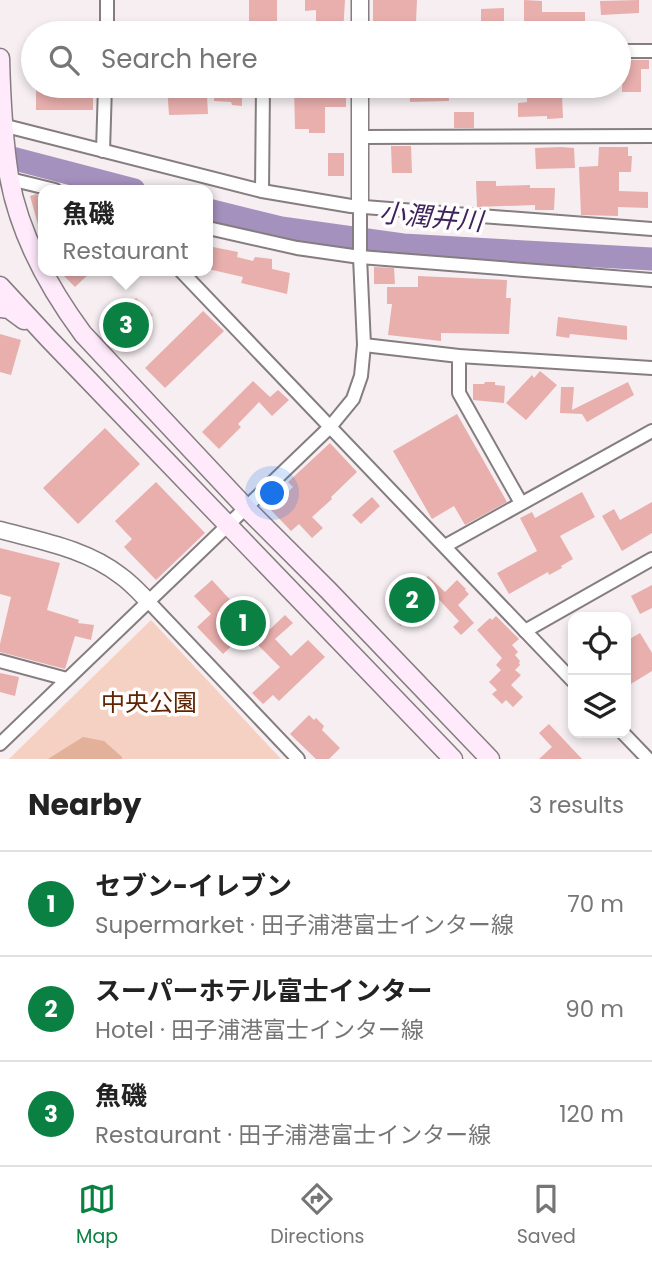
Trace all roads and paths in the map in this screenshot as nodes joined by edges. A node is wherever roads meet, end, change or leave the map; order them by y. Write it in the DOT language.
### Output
graph roads {
  1 [pos="107,0"];
  2 [pos="360,0"];
  3 [pos="107,21"];
  4 [pos="360,21"];
  5 [pos="631,51"];
  6 [pos="652,51"];
  7 [pos="0,58"];
  8 [pos="105,98"];
  9 [pos="264,98"];
  10 [pos="360,98"];
  11 [pos="2,125"];
  12 [pos="652,136"];
  13 [pos="360,137"];
  14 [pos="103,151"];
  15 [pos="9,179"];
  16 [pos="38,186"];
  17 [pos="262,191"];
  18 [pos="360,207"];
  19 [pos="213,229"];
  20 [pos="652,229"];
  21 [pos="360,257"];
  22 [pos="38,263"];
  23 [pos="46,276"];
  24 [pos="186,276"];
  25 [pos="652,280"];
  26 [pos="0,286"];
  27 [pos="0,307"];
  28 [pos="49,339"];
  29 [pos="364,345"];
  30 [pos="459,356"];
  31 [pos="652,368"];
  32 [pos="330,427"];
  33 [pos="652,431"];
  34 [pos="521,503"];
  35 [pos="246,508"];
  36 [pos="228,526"];
  37 [pos="0,530"];
  38 [pos="445,546"];
  39 [pos="652,559"];
  40 [pos="149,602"];
  41 [pos="525,631"];
  42 [pos="0,661"];
  43 [pos="568,676"];
  44 [pos="67,679"];
  45 [pos="628,738"];
  46 [pos="0,744"];
  47 [pos="298,759"];
  48 [pos="453,759"];
  49 [pos="490,759"];
  50 [pos="648,759"];
  1 -- 3 [label="street"];
  2 -- 4 [label="street"];
  5 -- 6 [label="street"];
  7 -- 11 [label="main road"];
  8 -- 14 [label="street"];
  9 -- 17 [label="street"];
  10 -- 13 [label="street"];
  11 -- 14 [label="street"];
  11 -- 15 [label="main road"];
  12 -- 13 [label="street"];
  13 -- 18 [label="street"];
  14 -- 17 [label="street"];
  15 -- 16 [label="street"];
  15 -- 22 [label="main road"];
  17 -- 18 [label="street"];
  18 -- 20 [label="street"];
  18 -- 21 [label="street"];
  19 -- 21 [label="street"];
  21 -- 25 [label="street"];
  21 -- 29 [label="street"];
  23 -- 35 [label="main road"];
  24 -- 32 [label="street"];
  26 -- 28 [label="main road"];
  27 -- 28 [label="main road"];
  28 -- 36 [label="main road"];
  29 -- 30 [label="street"];
  29 -- 32 [label="street"];
  30 -- 31 [label="street"];
  30 -- 34 [label="street"];
  32 -- 35 [label="street"];
  32 -- 38 [label="street"];
  33 -- 34 [label="street"];
  34 -- 38 [label="street"];
  35 -- 36 [label="street"];
  35 -- 49 [label="main road"];
  36 -- 40 [label="street"];
  36 -- 48 [label="main road"];
  37 -- 40 [label="street"];
  38 -- 41 [label="street"];
  39 -- 41 [label="street"];
  40 -- 44 [label="street"];
  40 -- 47 [label="street"];
  41 -- 43 [label="street"];
  42 -- 44 [label="street"];
  44 -- 46 [label="street"];
  45 -- 50 [label="street"];
}
